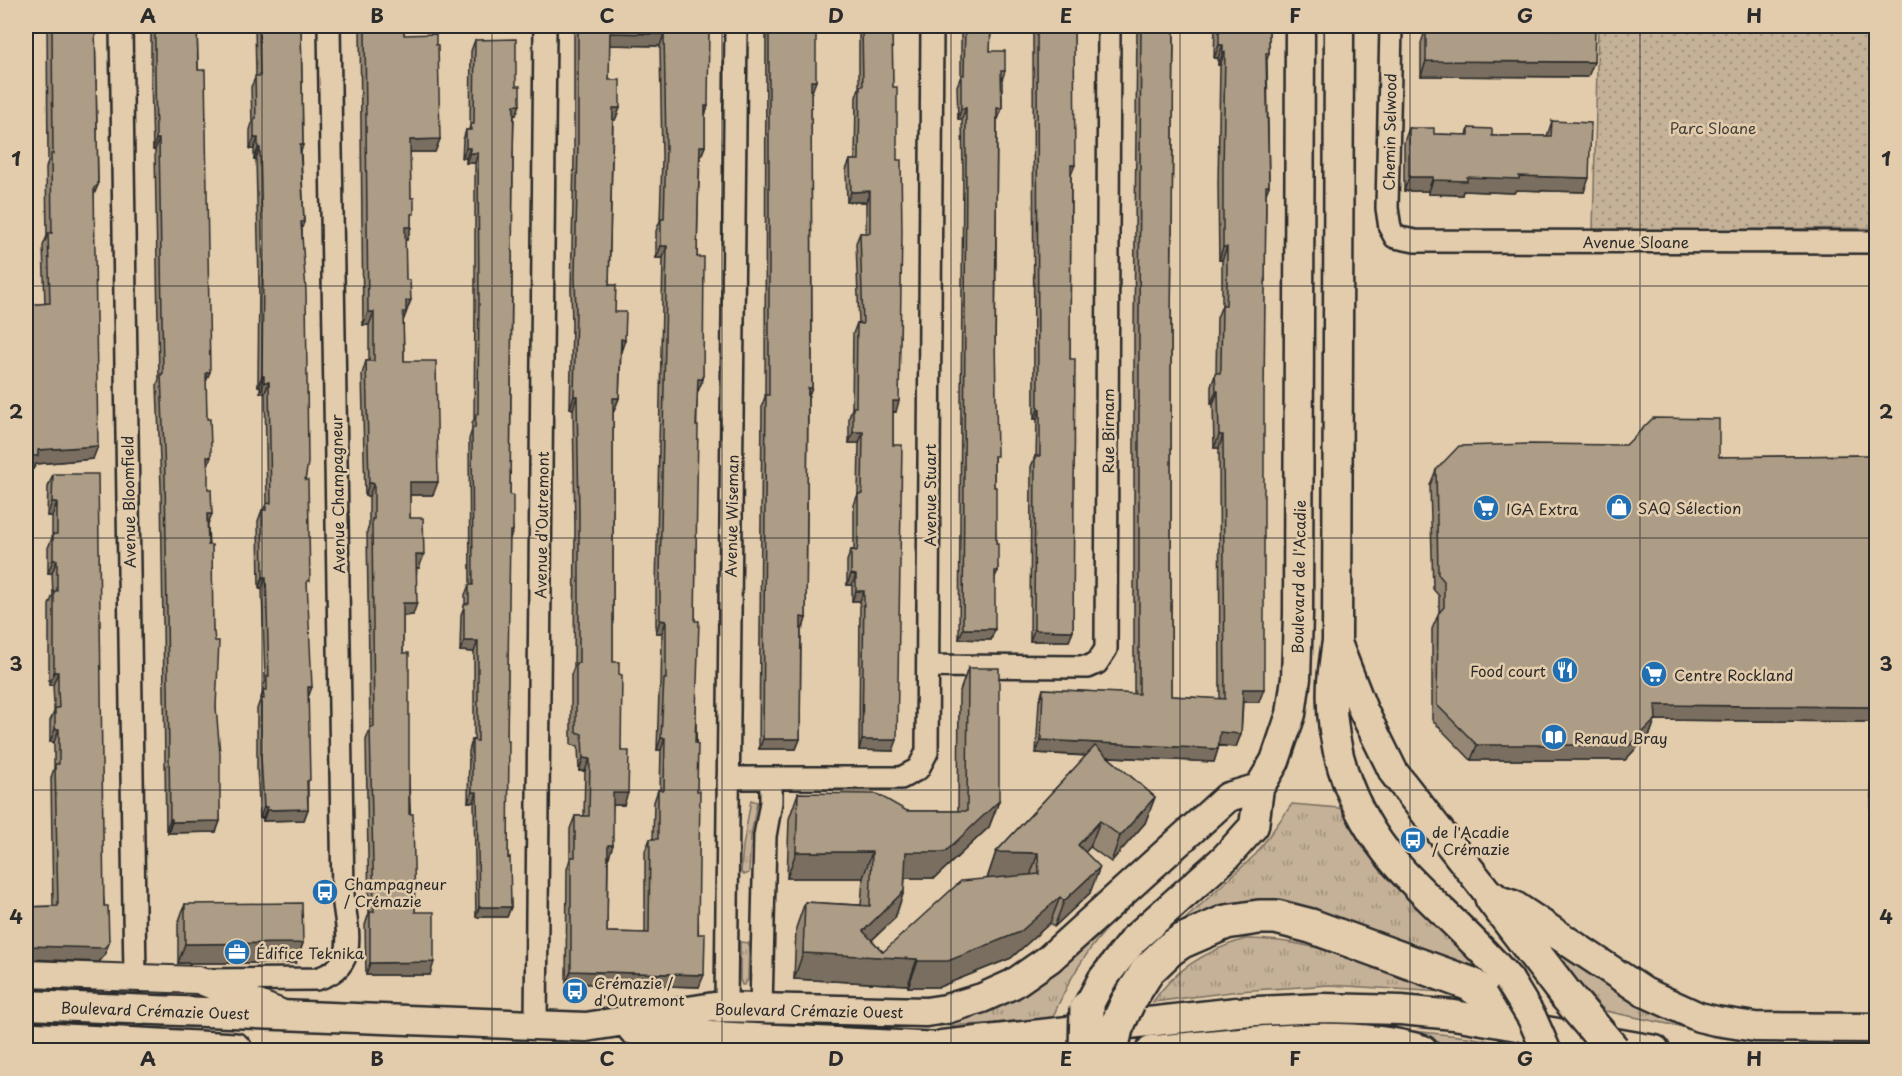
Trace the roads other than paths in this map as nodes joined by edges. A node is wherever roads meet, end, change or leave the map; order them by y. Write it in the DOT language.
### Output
graph roads {
  1 [pos="122,26"];
  2 [pos="329,26"];
  3 [pos="545,26"];
  4 [pos="736,26"];
  5 [pos="933,26"];
  6 [pos="1109,26"];
  7 [pos="1300,26"];
  8 [pos="1339,26"];
  9 [pos="1390,26"];
  10 [pos="1395,237"];
  11 [pos="1876,242"];
  12 [pos="1337,641"];
  13 [pos="928,666"];
  14 [pos="728,778"];
  15 [pos="771,778"];
  16 [pos="1260,788"];
  17 [pos="1492,898"];
  18 [pos="343,962"];
  19 [pos="26,974"];
  20 [pos="135,978"];
  21 [pos="198,980"];
  22 [pos="26,1005"];
  23 [pos="726,1007"];
  24 [pos="761,1008"];
  25 [pos="1087,1008"];
  26 [pos="285,1015"];
  27 [pos="536,1025"];
  28 [pos="586,1027"];
  29 [pos="1876,1028"];
  30 [pos="26,1039"];
  31 [pos="1540,1040"];
  32 [pos="942,1046"];
  33 [pos="235,1050"];
  34 [pos="988,1050"];
  35 [pos="1069,1050"];
  36 [pos="1086,1050"];
  37 [pos="1111,1050"];
  38 [pos="1151,1050"];
  39 [pos="1423,1050"];
  40 [pos="1613,1050"];
  41 [pos="1655,1050"];
  1 -- 20 [label="street, Avenue Bloomfield"];
  2 -- 18 [label="street, Avenue Champagneur"];
  3 -- 27 [label="street, Avenue d'Outremont"];
  4 -- 14 [label="street, Avenue Wiseman"];
  5 -- 13 [label="street, Avenue Stuart"];
  6 -- 13 [label="street, Rue Birnam"];
  7 -- 16 [label="main road, Boulevard de l'Acadie"];
  8 -- 12 [label="main road"];
  9 -- 10 [label="street, Chemin Selwood"];
  10 -- 11 [label="street, Avenue Sloane"];
  12 -- 17 [label="main road"];
  12 -- 31 [label="main road, bridge"];
  13 -- 15 [label="street, Avenue Stuart"];
  14 -- 15 [label="street, Avenue Stuart"];
  14 -- 23 [label="street, Avenue Wiseman"];
  15 -- 24 [label="street"];
  16 -- 24 [label="main road, Boulevard Crémazie Ouest"];
  16 -- 25 [label="main road, Boulevard de l'Acadie"];
  17 -- 29 [label="main road"];
  17 -- 40 [label="highway, bridge"];
  18 -- 21 [label="street, Boulevard Crémazie Ouest"];
  19 -- 20 [label="street, Boulevard Crémazie Ouest"];
  20 -- 21 [label="street, Boulevard Crémazie Ouest"];
  21 -- 26 [label="street, Boulevard Crémazie Ouest"];
  22 -- 26 [label="main road, Boulevard Crémazie Ouest"];
  23 -- 24 [label="main road, Boulevard Crémazie Ouest"];
  23 -- 28 [label="main road, Boulevard Crémazie Ouest"];
  25 -- 35 [label="main road, Boulevard de l'Acadie"];
  25 -- 36 [label="highway, bridge"];
  26 -- 27 [label="main road, Boulevard Crémazie Ouest"];
  27 -- 28 [label="main road, Boulevard Crémazie Ouest"];
  28 -- 32 [label="main road"];
  30 -- 33 [label="highway"];
  31 -- 32 [label="main road"];
  31 -- 37 [label="highway, bridge"];
  31 -- 41 [label="main road"];
  32 -- 34 [label="main road"];
  38 -- 39 [label="main road"];
}
